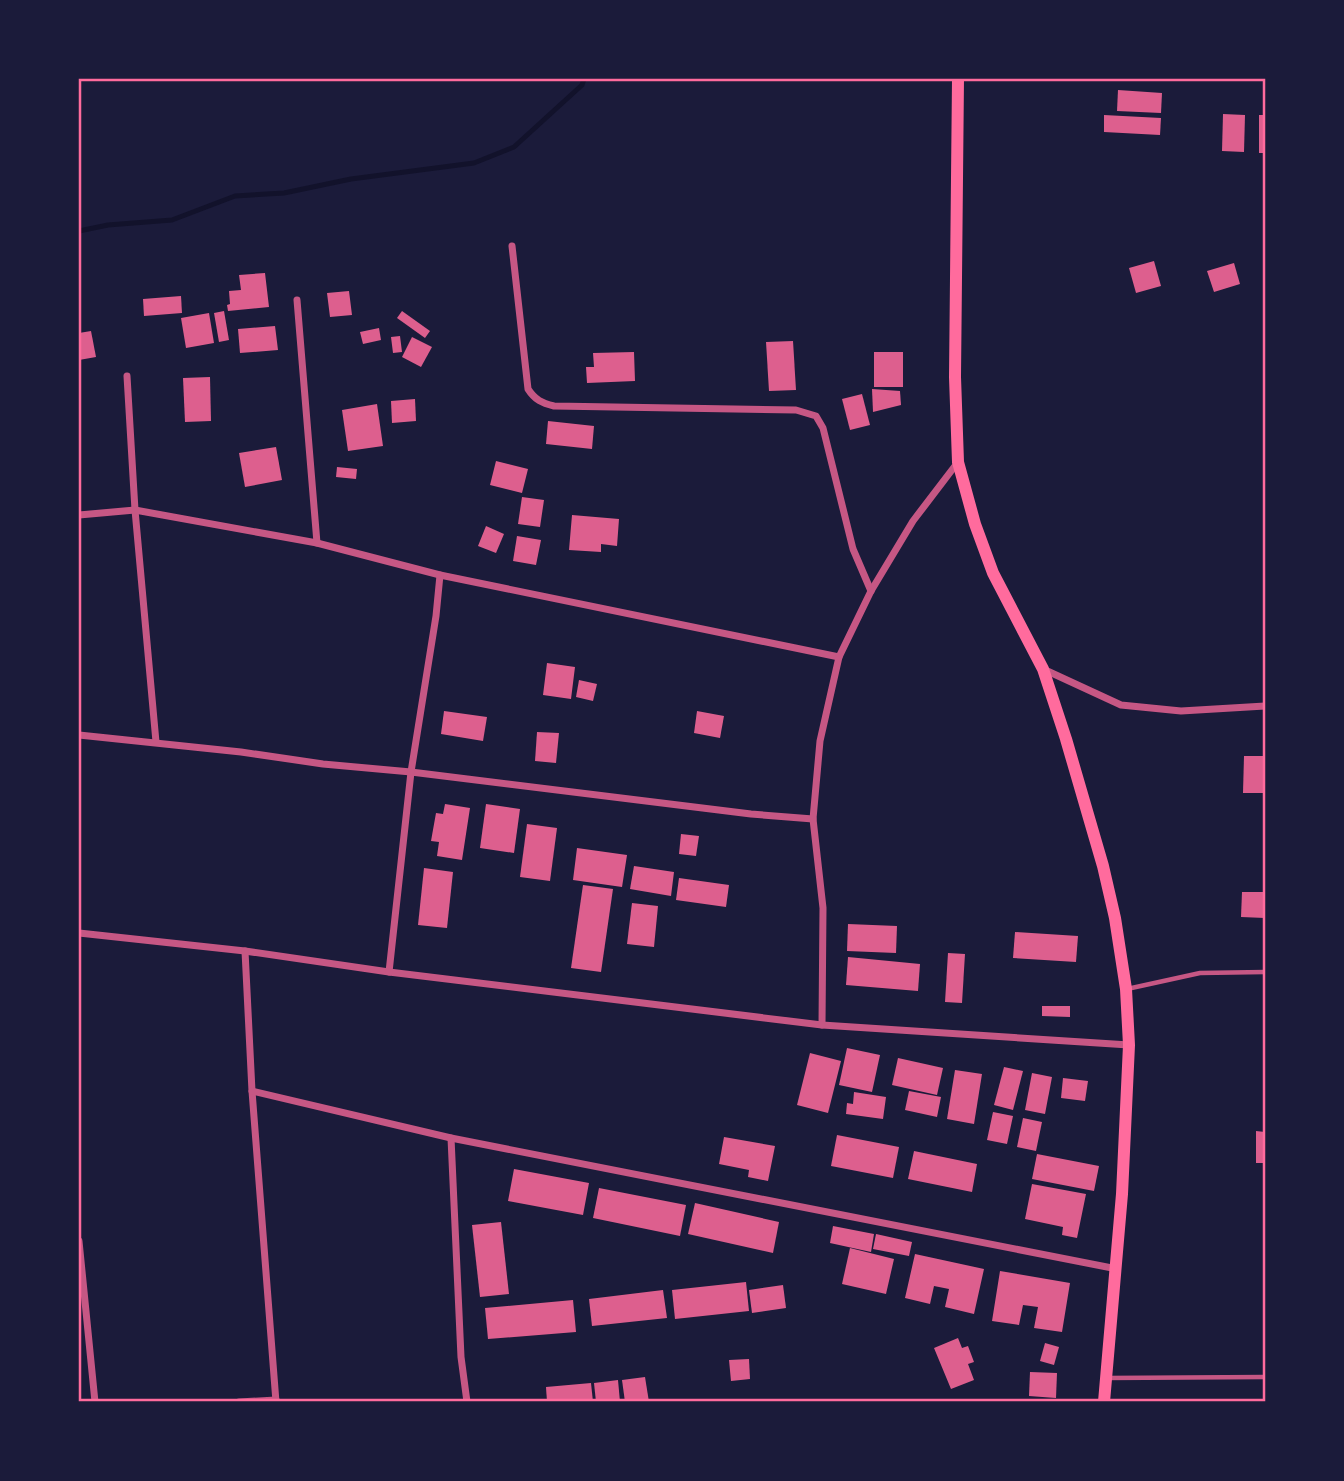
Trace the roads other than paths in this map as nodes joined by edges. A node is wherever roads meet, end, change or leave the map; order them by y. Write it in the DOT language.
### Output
graph roads {
  1 [pos="958,79"];
  2 [pos="512,246"];
  3 [pos="297,300"];
  4 [pos="127,376"];
  5 [pos="958,462"];
  6 [pos="135,510"];
  7 [pos="79,515"];
  8 [pos="317,543"];
  9 [pos="440,575"];
  10 [pos="871,591"];
  11 [pos="839,657"];
  12 [pos="1043,669"];
  13 [pos="1265,706"];
  14 [pos="79,735"];
  15 [pos="156,742"];
  16 [pos="411,772"];
  17 [pos="813,819"];
  18 [pos="79,933"];
  19 [pos="245,951"];
  20 [pos="389,972"];
  21 [pos="1265,972"];
  22 [pos="1126,989"];
  23 [pos="822,1025"];
  24 [pos="1129,1045"];
  25 [pos="252,1091"];
  26 [pos="451,1138"];
  27 [pos="79,1241"];
  28 [pos="1117,1269"];
  29 [pos="1265,1377"];
  30 [pos="1105,1378"];
  31 [pos="276,1401"];
  32 [pos="95,1402"];
  33 [pos="239,1402"];
  34 [pos="467,1402"];
  35 [pos="1104,1402"];
  1 -- 5 [label="main road"];
  2 -- 10 [label="street"];
  3 -- 8 [label="street"];
  4 -- 6 [label="street"];
  5 -- 10 [label="street"];
  5 -- 12 [label="main road"];
  6 -- 7 [label="street"];
  6 -- 8 [label="street"];
  6 -- 15 [label="street"];
  8 -- 9 [label="street"];
  9 -- 11 [label="street"];
  9 -- 16 [label="street"];
  10 -- 11 [label="street"];
  11 -- 17 [label="street"];
  12 -- 13 [label="street"];
  12 -- 22 [label="main road"];
  14 -- 15 [label="street"];
  15 -- 16 [label="street"];
  16 -- 17 [label="street"];
  16 -- 20 [label="street"];
  17 -- 23 [label="street"];
  18 -- 19 [label="street"];
  19 -- 20 [label="street"];
  19 -- 25 [label="street"];
  20 -- 23 [label="street"];
  21 -- 22 [label="lane"];
  22 -- 24 [label="main road"];
  23 -- 24 [label="street"];
  24 -- 28 [label="main road"];
  25 -- 26 [label="street"];
  25 -- 31 [label="street"];
  26 -- 28 [label="street"];
  26 -- 34 [label="street"];
  27 -- 32 [label="street"];
  28 -- 30 [label="main road"];
  29 -- 30 [label="lane"];
  30 -- 35 [label="main road"];
  31 -- 33 [label="street"];
}
